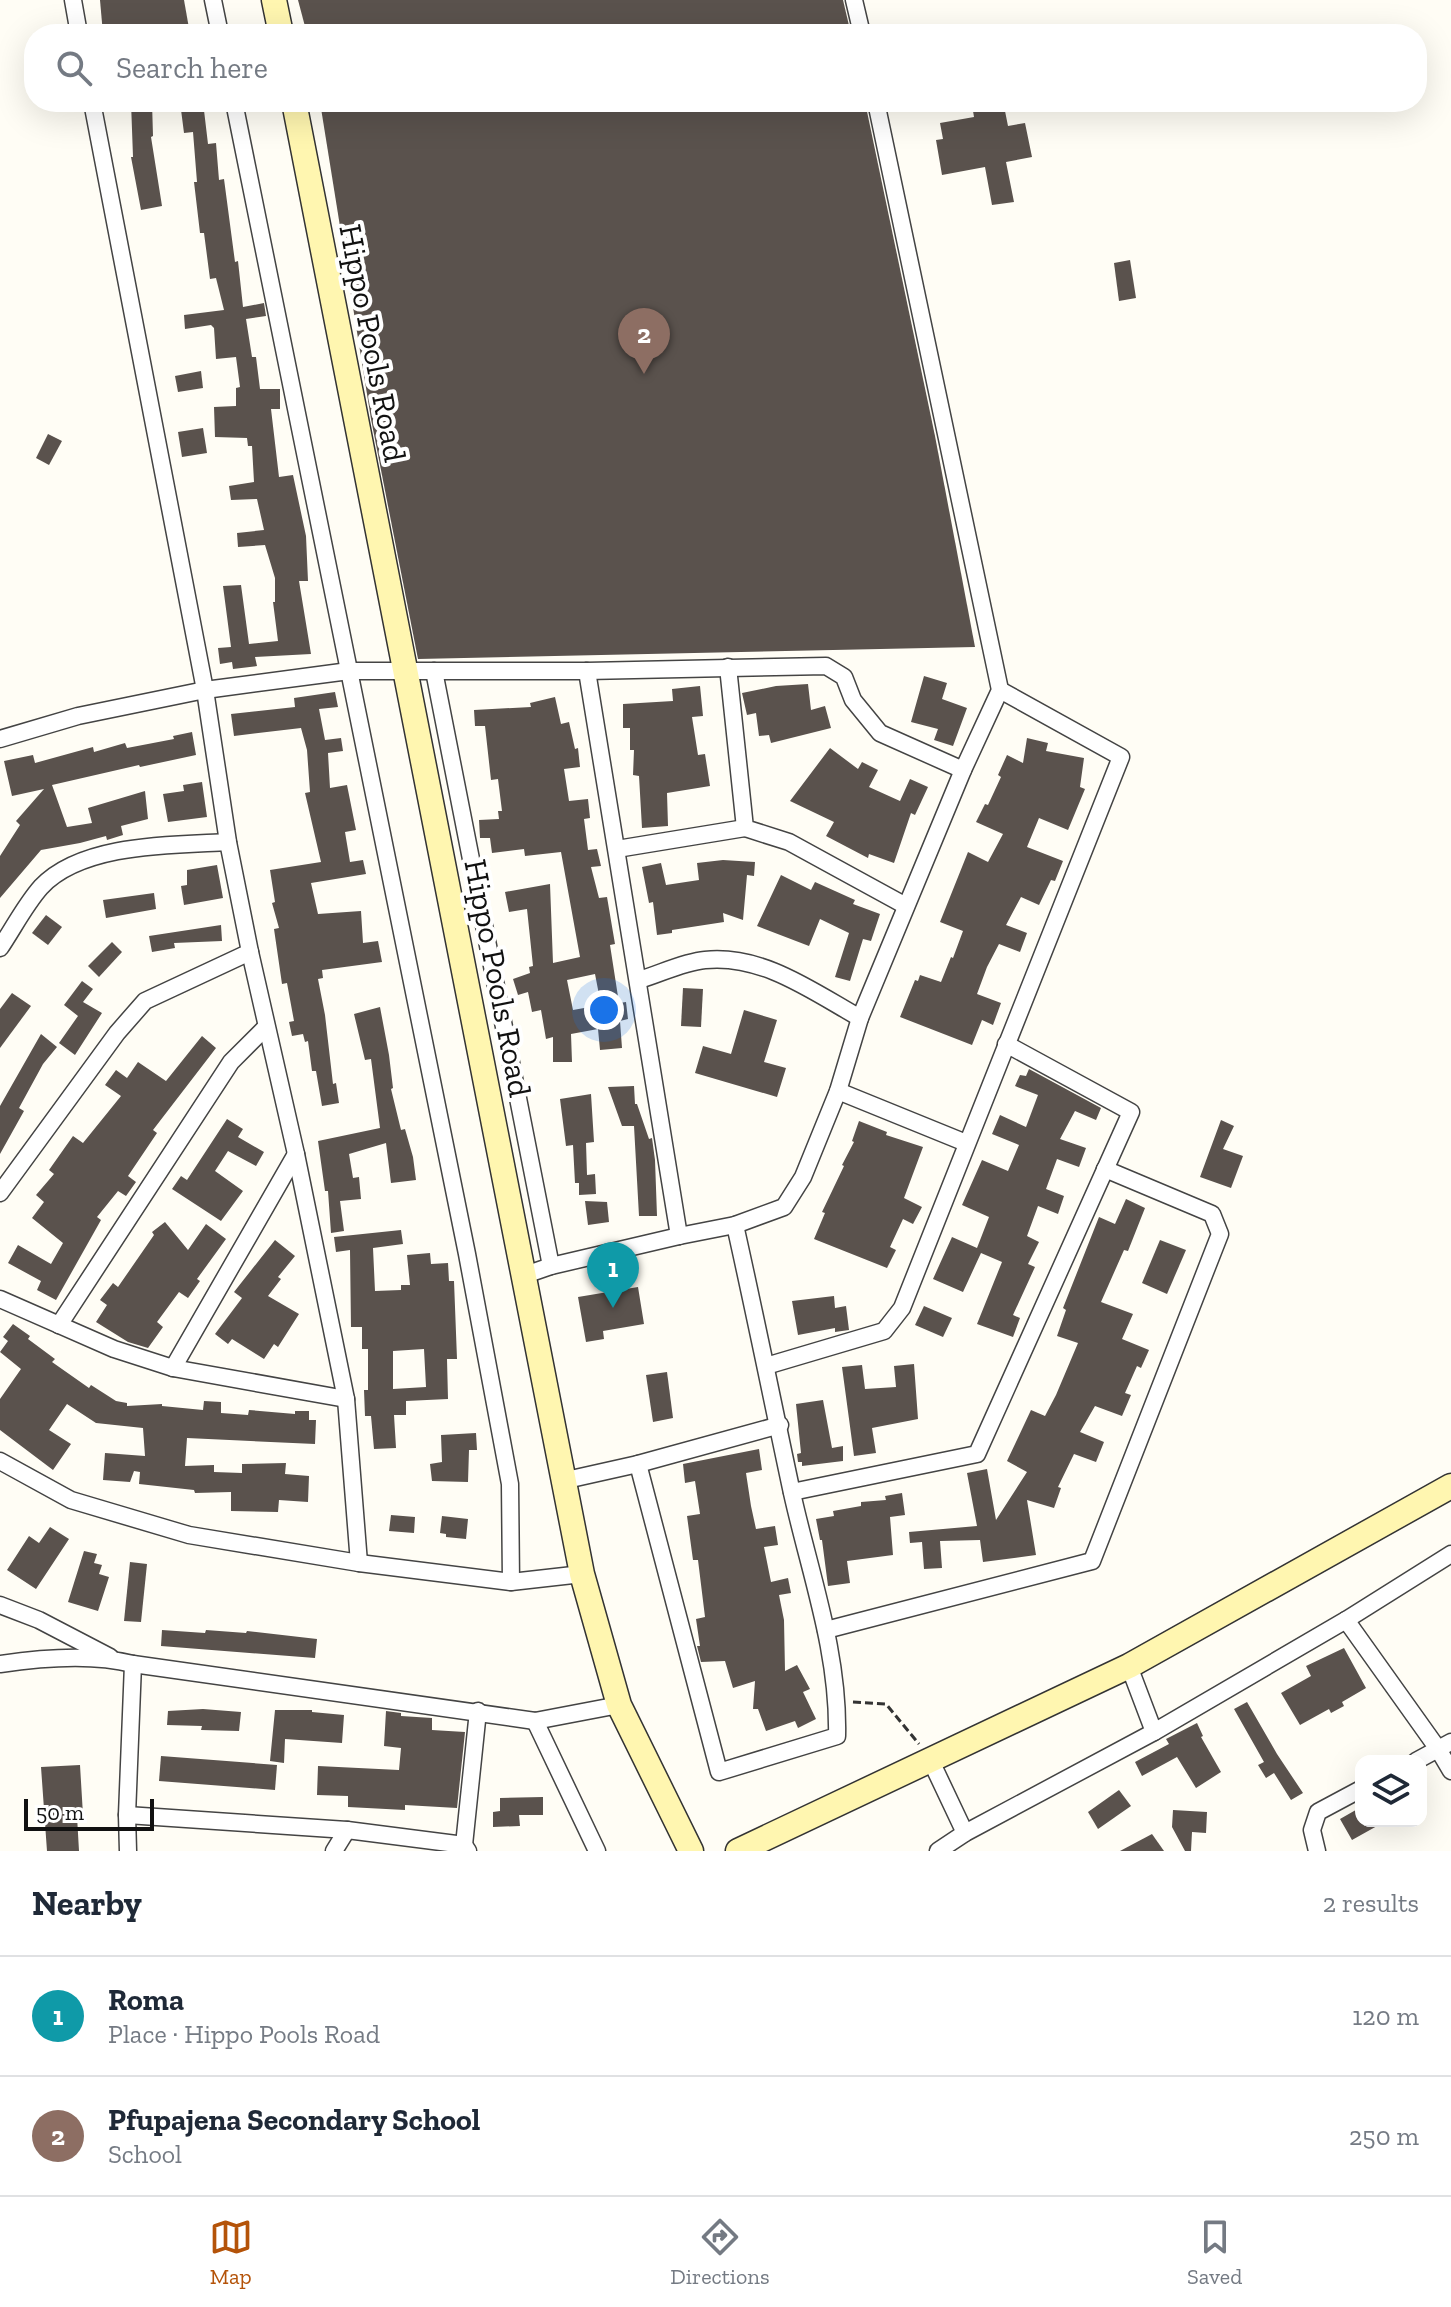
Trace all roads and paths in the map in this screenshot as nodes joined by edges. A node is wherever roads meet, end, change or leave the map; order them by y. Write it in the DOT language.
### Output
graph roads {
  1 [pos="73,0"];
  2 [pos="213,0"];
  3 [pos="274,0"];
  4 [pos="854,0"];
  5 [pos="77,24"];
  6 [pos="218,24"];
  7 [pos="279,24"];
  8 [pos="860,24"];
  9 [pos="94,112"];
  10 [pos="236,112"];
  11 [pos="296,112"];
  12 [pos="878,112"];
  13 [pos="728,667"];
  14 [pos="349,671"];
  15 [pos="434,671"];
  16 [pos="587,671"];
  17 [pos="404,672"];
  18 [pos="205,690"];
  19 [pos="1000,690"];
  20 [pos="0,739"];
  21 [pos="963,770"];
  22 [pos="745,828"];
  23 [pos="228,842"];
  24 [pos="617,849"];
  25 [pos="906,906"];
  26 [pos="0,948"];
  27 [pos="250,952"];
  28 [pos="639,980"];
  29 [pos="860,1018"];
  30 [pos="266,1027"];
  31 [pos="1006,1044"];
  32 [pos="838,1091"];
  33 [pos="966,1143"];
  34 [pos="296,1154"];
  35 [pos="1105,1169"];
  36 [pos="0,1193"];
  37 [pos="735,1225"];
  38 [pos="679,1236"];
  39 [pos="551,1266"];
  40 [pos="525,1275"];
  41 [pos="0,1299"];
  42 [pos="59,1325"];
  43 [pos="766,1366"];
  44 [pos="173,1368"];
  45 [pos="346,1399"];
  46 [pos="780,1425"];
  47 [pos="0,1461"];
  48 [pos="638,1464"];
  49 [pos="562,1481"];
  50 [pos="1451,1486"];
  51 [pos="792,1492"];
  52 [pos="1451,1554"];
  53 [pos="359,1563"];
  54 [pos="582,1574"];
  55 [pos="511,1582"];
  56 [pos="0,1605"];
  57 [pos="1346,1620"];
  58 [pos="826,1630"];
  59 [pos="114,1659"];
  60 [pos="0,1664"];
  61 [pos="133,1664"];
  62 [pos="1129,1666"];
  63 [pos="838,1701"];
  64 [pos="619,1705"];
  65 [pos="478,1711"];
  66 [pos="535,1721"];
  67 [pos="1154,1732"];
  68 [pos="1445,1746"];
  69 [pos="1427,1755"];
  70 [pos="930,1759"];
  71 [pos="1451,1771"];
  72 [pos="1355,1792"];
  73 [pos="127,1815"];
  74 [pos="347,1830"];
  75 [pos="953,1844"];
  76 [pos="466,1848"];
  77 [pos="128,1851"];
  78 [pos="334,1851"];
  79 [pos="597,1851"];
  80 [pos="691,1851"];
  81 [pos="738,1851"];
  82 [pos="1317,1851"];
  1 -- 5 [label="street"];
  2 -- 6 [label="street"];
  3 -- 7 [label="street"];
  4 -- 8 [label="street"];
  9 -- 18 [label="street"];
  10 -- 14 [label="street"];
  11 -- 17 [label="street, Hippo Pools Road"];
  12 -- 19 [label="street"];
  13 -- 16 [label="street"];
  13 -- 21 [label="street"];
  13 -- 22 [label="street"];
  14 -- 17 [label="street"];
  14 -- 18 [label="street"];
  14 -- 55 [label="street"];
  15 -- 16 [label="street"];
  15 -- 17 [label="street"];
  15 -- 39 [label="street"];
  16 -- 24 [label="street"];
  17 -- 40 [label="street, Hippo Pools Road"];
  18 -- 20 [label="street"];
  18 -- 23 [label="street"];
  19 -- 21 [label="street"];
  19 -- 31 [label="street"];
  21 -- 25 [label="street"];
  22 -- 24 [label="street"];
  22 -- 25 [label="street"];
  23 -- 26 [label="street"];
  23 -- 27 [label="street"];
  24 -- 28 [label="street"];
  25 -- 29 [label="street"];
  27 -- 30 [label="street"];
  27 -- 36 [label="street"];
  28 -- 29 [label="street"];
  28 -- 38 [label="street"];
  29 -- 32 [label="street"];
  30 -- 34 [label="street"];
  30 -- 42 [label="street"];
  31 -- 33 [label="street"];
  31 -- 35 [label="street"];
  32 -- 33 [label="street"];
  32 -- 37 [label="street"];
  33 -- 43 [label="street"];
  34 -- 44 [label="street"];
  34 -- 45 [label="street"];
  35 -- 51 [label="street"];
  35 -- 58 [label="street"];
  37 -- 38 [label="street"];
  37 -- 43 [label="street"];
  38 -- 39 [label="street"];
  39 -- 40 [label="street"];
  40 -- 49 [label="street, Hippo Pools Road"];
  41 -- 42 [label="street"];
  42 -- 44 [label="street"];
  43 -- 46 [label="street"];
  44 -- 45 [label="street"];
  45 -- 53 [label="street"];
  46 -- 48 [label="street"];
  46 -- 51 [label="street"];
  47 -- 53 [label="street"];
  48 -- 49 [label="street"];
  48 -- 63 [label="street"];
  49 -- 54 [label="street, Hippo Pools Road"];
  50 -- 62 [label="street"];
  51 -- 58 [label="street"];
  52 -- 57 [label="street"];
  53 -- 55 [label="street"];
  54 -- 55 [label="street"];
  54 -- 64 [label="street, Hippo Pools Road"];
  56 -- 59 [label="street"];
  57 -- 67 [label="street"];
  57 -- 68 [label="street"];
  58 -- 63 [label="street"];
  59 -- 60 [label="street"];
  59 -- 61 [label="street"];
  61 -- 65 [label="street"];
  61 -- 73 [label="street"];
  62 -- 67 [label="street"];
  62 -- 70 [label="street"];
  63 -- 70 [label="path"];
  64 -- 66 [label="street"];
  64 -- 80 [label="street, Hippo Pools Road"];
  65 -- 66 [label="street"];
  65 -- 76 [label="street"];
  66 -- 79 [label="street"];
  67 -- 75 [label="street"];
  68 -- 69 [label="street"];
  68 -- 71 [label="street"];
  70 -- 75 [label="street"];
  70 -- 81 [label="street"];
  72 -- 82 [label="street"];
  73 -- 74 [label="street"];
  73 -- 77 [label="street"];
  74 -- 76 [label="street"];
  74 -- 78 [label="street"];
}
